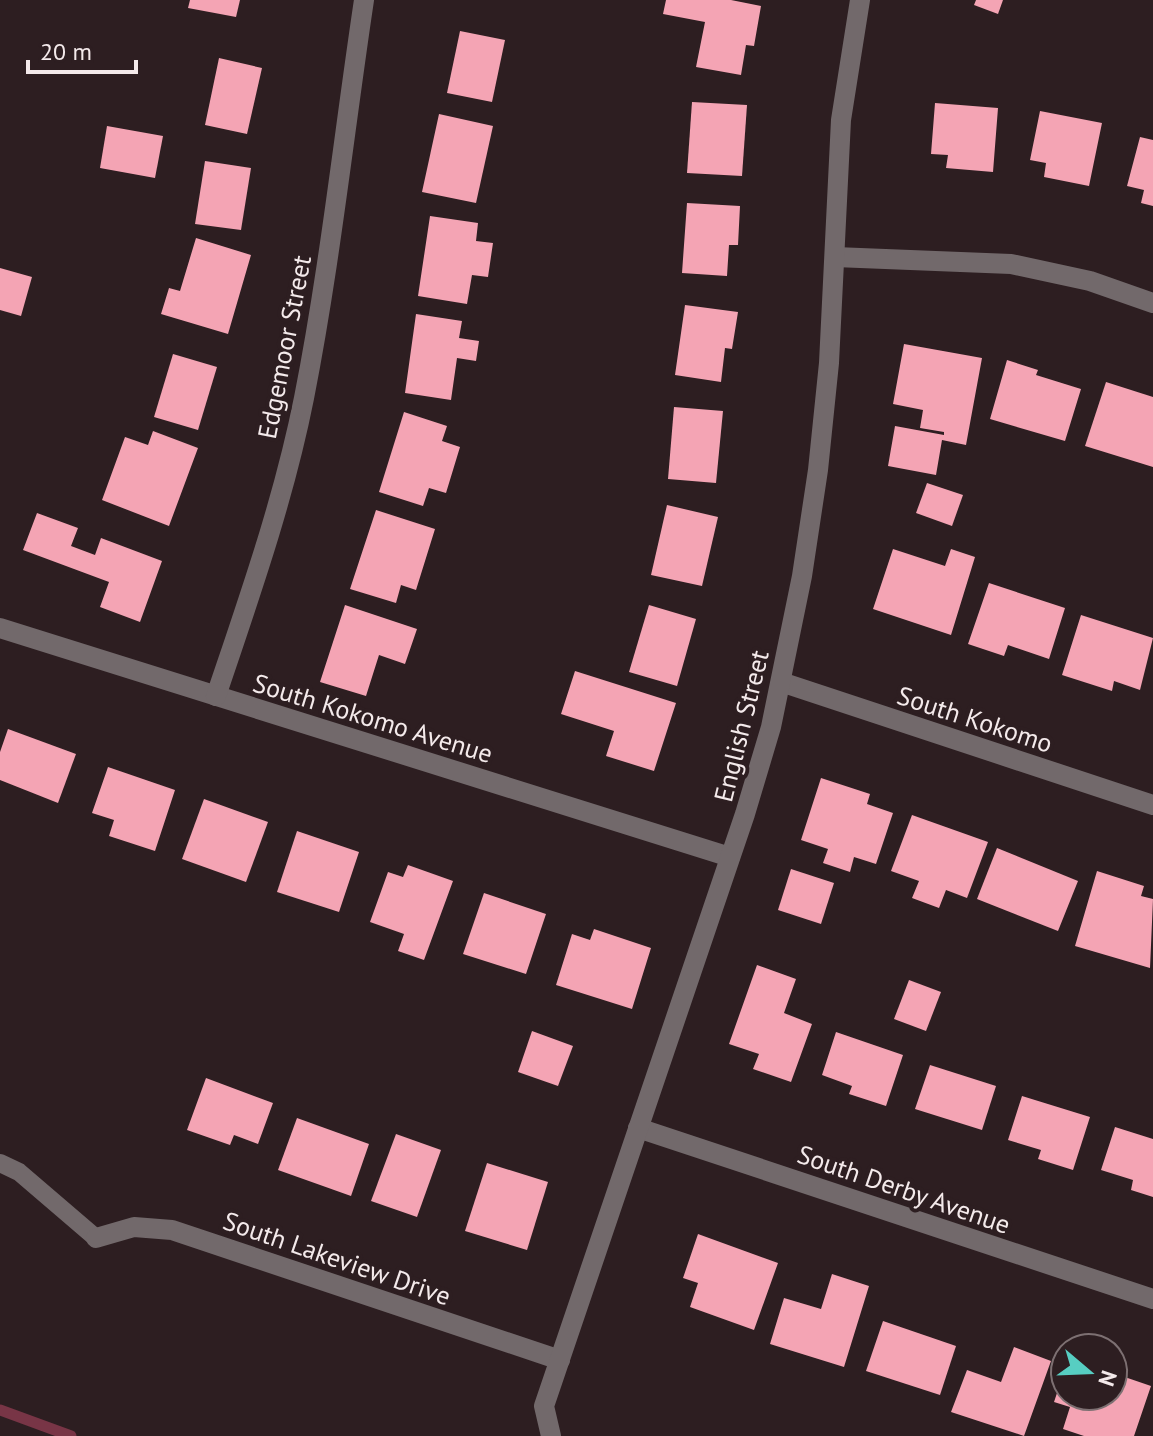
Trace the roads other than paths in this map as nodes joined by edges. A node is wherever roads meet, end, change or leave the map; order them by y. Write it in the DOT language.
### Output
graph roads {
  1 [pos="364,0"];
  2 [pos="860,0"];
  3 [pos="835,257"];
  4 [pos="1153,303"];
  5 [pos="0,628"];
  6 [pos="781,682"];
  7 [pos="216,696"];
  8 [pos="1153,805"];
  9 [pos="730,857"];
  10 [pos="638,1128"];
  11 [pos="0,1163"];
  12 [pos="96,1238"];
  13 [pos="1153,1299"];
  14 [pos="560,1360"];
  15 [pos="551,1436"];
  1 -- 7 [label="street, Edgemoor Street"];
  2 -- 3 [label="street, English Street"];
  3 -- 4 [label="street"];
  3 -- 6 [label="street, English Street"];
  5 -- 7 [label="street, South Kokomo Avenue"];
  6 -- 8 [label="street, South Kokomo"];
  6 -- 9 [label="street, English Street"];
  7 -- 9 [label="street, South Kokomo Avenue"];
  9 -- 10 [label="street, English Street"];
  10 -- 13 [label="street, South Derby Avenue"];
  10 -- 14 [label="street, English Street"];
  11 -- 12 [label="lane"];
  12 -- 14 [label="street, South Lakeview Drive"];
  14 -- 15 [label="street, English Street"];
}
